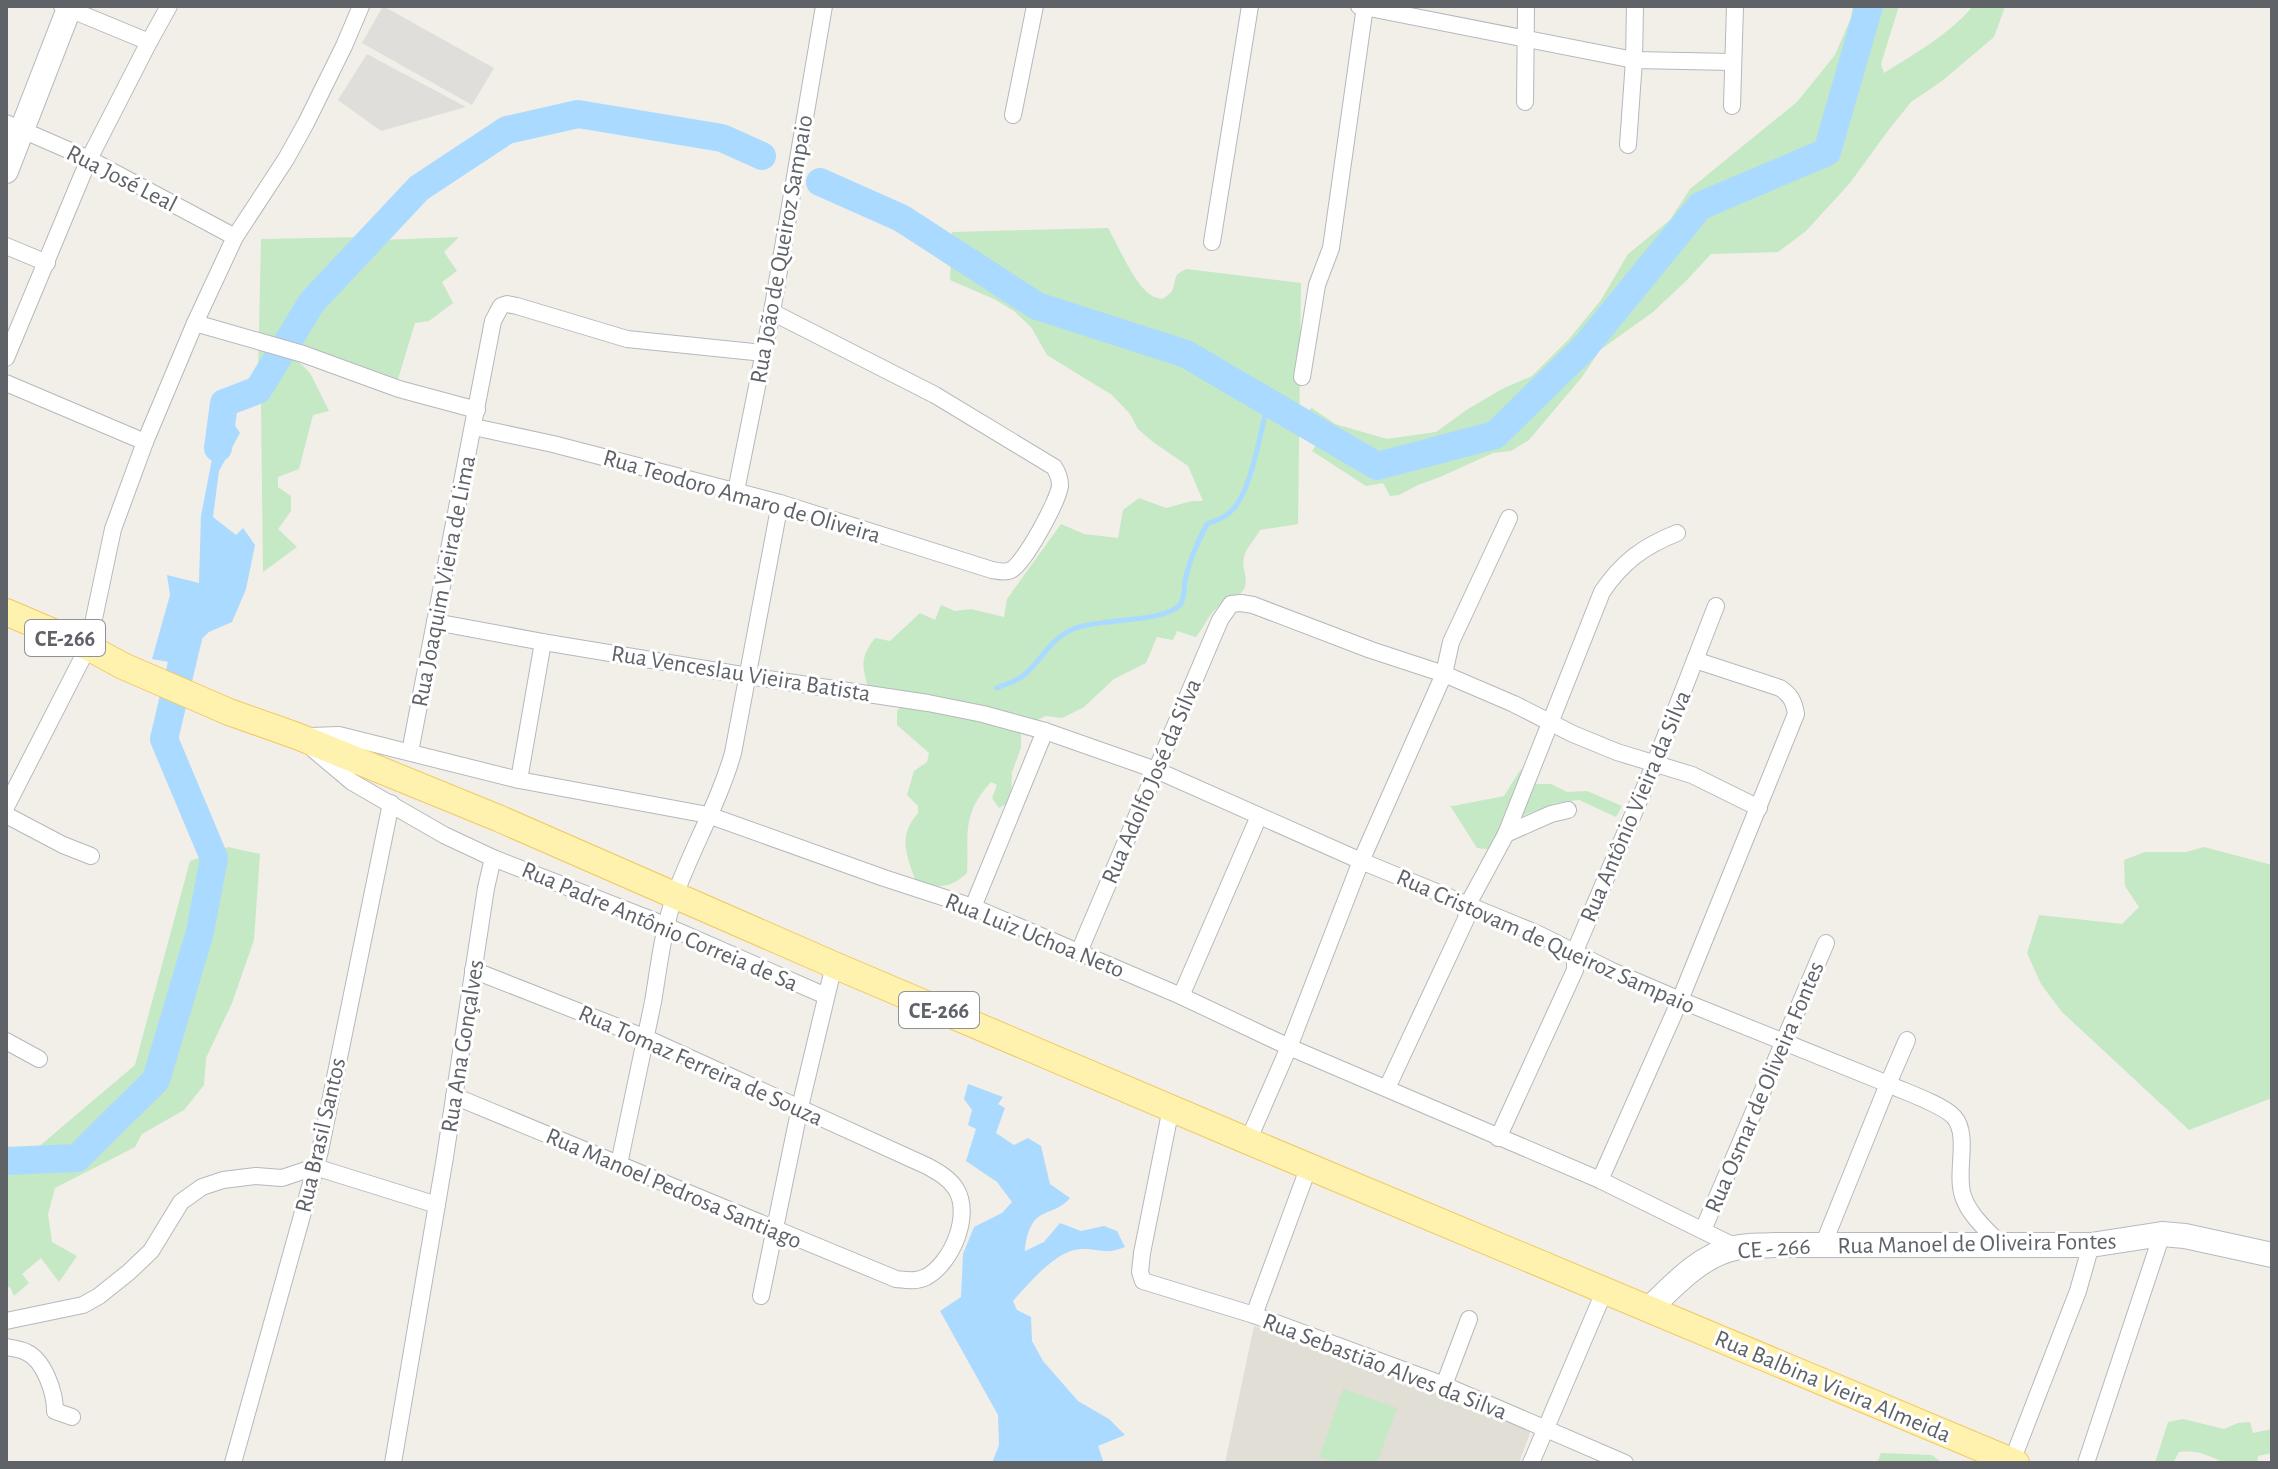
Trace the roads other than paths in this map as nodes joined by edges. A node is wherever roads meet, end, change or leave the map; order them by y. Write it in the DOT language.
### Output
graph roads {
  1 [pos="169,6"];
  2 [pos="361,6"];
  3 [pos="824,6"];
  4 [pos="1035,6"];
  5 [pos="1250,6"];
  6 [pos="1363,6"];
  7 [pos="1526,6"];
  8 [pos="1635,6"];
  9 [pos="1735,6"];
  10 [pos="67,7"];
  11 [pos="1525,37"];
  12 [pos="149,42"];
  13 [pos="1634,60"];
  14 [pos="1733,62"];
  15 [pos="1525,102"];
  16 [pos="1732,106"];
  17 [pos="1013,115"];
  18 [pos="14,127"];
  19 [pos="1628,145"];
  20 [pos="89,159"];
  21 [pos="6,171"];
  22 [pos="235,237"];
  23 [pos="1212,242"];
  24 [pos="6,246"];
  25 [pos="47,263"];
  26 [pos="772,312"];
  27 [pos="195,323"];
  28 [pos="764,353"];
  29 [pos="6,358"];
  30 [pos="1302,377"];
  31 [pos="6,383"];
  32 [pos="476,419"];
  33 [pos="145,442"];
  34 [pos="736,491"];
  35 [pos="780,503"];
  36 [pos="1509,518"];
  37 [pos="1677,533"];
  38 [pos="1716,606"];
  39 [pos="6,612"];
  40 [pos="435,622"];
  41 [pos="543,642"];
  42 [pos="88,647"];
  43 [pos="1695,660"];
  44 [pos="1444,674"];
  45 [pos="748,676"];
  46 [pos="1549,722"];
  47 [pos="1045,731"];
  48 [pos="297,736"];
  49 [pos="410,752"];
  50 [pos="1655,763"];
  51 [pos="1156,770"];
  52 [pos="519,780"];
  53 [pos="391,803"];
  54 [pos="6,807"];
  55 [pos="1759,808"];
  56 [pos="1568,810"];
  57 [pos="6,815"];
  58 [pos="708,815"];
  59 [pos="1259,816"];
  60 [pos="1506,834"];
  61 [pos="91,856"];
  62 [pos="493,858"];
  63 [pos="1361,861"];
  64 [pos="675,895"];
  65 [pos="1467,906"];
  66 [pos="973,907"];
  67 [pos="666,926"];
  68 [pos="1826,943"];
  69 [pos="1575,951"];
  70 [pos="1079,952"];
  71 [pos="834,965"];
  72 [pos="473,970"];
  73 [pos="826,996"];
  74 [pos="1181,996"];
  75 [pos="1680,1000"];
  76 [pos="646,1038"];
  77 [pos="1907,1040"];
  78 [pos="6,1041"];
  79 [pos="1783,1043"];
  80 [pos="1289,1047"];
  81 [pos="39,1059"];
  82 [pos="1888,1084"];
  83 [pos="1387,1088"];
  84 [pos="454,1096"];
  85 [pos="800,1107"];
  86 [pos="1171,1108"];
  87 [pos="1498,1138"];
  88 [pos="1248,1141"];
  89 [pos="619,1164"];
  90 [pos="1309,1166"];
  91 [pos="315,1167"];
  92 [pos="1600,1180"];
  93 [pos="437,1205"];
  94 [pos="775,1230"];
  95 [pos="1703,1230"];
  96 [pos="2162,1234"];
  97 [pos="1823,1245"];
  98 [pos="2001,1245"];
  99 [pos="2091,1245"];
  100 [pos="1736,1247"];
  101 [pos="2272,1255"];
  102 [pos="896,1279"];
  103 [pos="1604,1292"];
  104 [pos="761,1296"];
  105 [pos="1649,1309"];
  106 [pos="1254,1315"];
  107 [pos="1469,1319"];
  108 [pos="6,1321"];
  109 [pos="6,1347"];
  110 [pos="1444,1385"];
  111 [pos="72,1417"];
  112 [pos="1545,1430"];
  113 [pos="2014,1462"];
  114 [pos="233,1463"];
  115 [pos="393,1463"];
  116 [pos="1531,1463"];
  117 [pos="1625,1463"];
  118 [pos="2086,1463"];
  1 -- 12 [label="street"];
  2 -- 22 [label="street"];
  3 -- 26 [label="street, Rua João de Queiroz Sampaio"];
  4 -- 17 [label="street"];
  5 -- 23 [label="street"];
  6 -- 11 [label="street"];
  6 -- 30 [label="street"];
  7 -- 11 [label="street"];
  8 -- 13 [label="street"];
  9 -- 14 [label="street"];
  10 -- 12 [label="street"];
  10 -- 18 [label="street"];
  11 -- 13 [label="street"];
  11 -- 15 [label="street"];
  12 -- 20 [label="street"];
  13 -- 14 [label="street"];
  13 -- 19 [label="street"];
  14 -- 16 [label="street"];
  18 -- 20 [label="street, Rua José Leal"];
  18 -- 21 [label="street"];
  20 -- 22 [label="street, Rua José Leal"];
  20 -- 25 [label="street"];
  22 -- 27 [label="street"];
  24 -- 25 [label="street"];
  25 -- 29 [label="street"];
  26 -- 28 [label="street, Rua João de Queiroz Sampaio"];
  26 -- 35 [label="street, Rua Teodoro Amaro de Oliveira"];
  27 -- 32 [label="street, Rua Teodoro Amaro de Oliveira"];
  27 -- 33 [label="street"];
  28 -- 32 [label="street, Rua Joaquim Vieira de Lima"];
  28 -- 34 [label="street, Rua João de Queiroz Sampaio"];
  31 -- 33 [label="street"];
  32 -- 34 [label="street, Rua Teodoro Amaro de Oliveira"];
  32 -- 40 [label="street, Rua Joaquim Vieira de Lima"];
  33 -- 42 [label="street"];
  34 -- 35 [label="street, Rua Teodoro Amaro de Oliveira"];
  35 -- 45 [label="street"];
  36 -- 44 [label="street"];
  37 -- 46 [label="street"];
  38 -- 43 [label="street, Rua Antônio Vieira da Silva"];
  39 -- 42 [label="main road, CE-266"];
  40 -- 41 [label="street, Rua Venceslau Vieira Batista"];
  40 -- 49 [label="street, Rua Joaquim Vieira de Lima"];
  41 -- 45 [label="street, Rua Venceslau Vieira Batista"];
  41 -- 52 [label="street"];
  42 -- 48 [label="main road, CE-266"];
  42 -- 54 [label="street"];
  43 -- 50 [label="street, Rua Antônio Vieira da Silva"];
  43 -- 55 [label="street"];
  44 -- 46 [label="street"];
  44 -- 51 [label="street, Rua Adolfo José da Silva"];
  44 -- 63 [label="street"];
  45 -- 47 [label="street, Rua Venceslau Vieira Batista"];
  45 -- 58 [label="street"];
  46 -- 50 [label="street"];
  46 -- 60 [label="street"];
  47 -- 51 [label="street, Rua Cristovam de Queiroz Sampaio"];
  47 -- 66 [label="street"];
  48 -- 49 [label="street, Rua Luiz Uchoa Neto"];
  48 -- 53 [label="street"];
  48 -- 64 [label="main road, CE-266"];
  49 -- 52 [label="street, Rua Luiz Uchoa Neto"];
  50 -- 55 [label="street"];
  50 -- 69 [label="street, Rua Antônio Vieira da Silva"];
  51 -- 59 [label="street, Rua Cristovam de Queiroz Sampaio"];
  51 -- 70 [label="street, Rua Adolfo José da Silva"];
  52 -- 58 [label="street, Rua Luiz Uchoa Neto"];
  53 -- 62 [label="street"];
  53 -- 91 [label="street, Rua Brasil Santos"];
  55 -- 75 [label="street"];
  56 -- 60 [label="street"];
  57 -- 61 [label="street"];
  58 -- 64 [label="street"];
  58 -- 66 [label="street, Rua Luiz Uchoa Neto"];
  59 -- 63 [label="street, Rua Cristovam de Queiroz Sampaio"];
  59 -- 74 [label="street"];
  60 -- 65 [label="street"];
  62 -- 67 [label="street, Rua Padre Antônio Correia de Sa"];
  62 -- 72 [label="street, Rua Ana Gonçalves"];
  63 -- 65 [label="street, Rua Cristovam de Queiroz Sampaio"];
  63 -- 80 [label="street"];
  64 -- 67 [label="street"];
  64 -- 71 [label="main road, CE-266"];
  65 -- 69 [label="street, Rua Cristovam de Queiroz Sampaio"];
  65 -- 83 [label="street"];
  66 -- 70 [label="street, Rua Luiz Uchoa Neto"];
  67 -- 73 [label="street, Rua Padre Antônio Correia de Sa"];
  67 -- 76 [label="street"];
  68 -- 79 [label="street, Rua Osmar de Oliveira Fontes"];
  69 -- 75 [label="street, Rua Cristovam de Queiroz Sampaio"];
  69 -- 87 [label="street, Rua Antônio Vieira da Silva"];
  70 -- 74 [label="street, Rua Luiz Uchoa Neto"];
  71 -- 73 [label="street"];
  71 -- 86 [label="main road, CE-266"];
  72 -- 76 [label="street, Rua Tomaz Ferreira de Souza"];
  72 -- 84 [label="street, Rua Ana Gonçalves"];
  73 -- 85 [label="street"];
  74 -- 80 [label="street, Rua Luiz Uchoa Neto"];
  75 -- 79 [label="street, Rua Cristovam de Queiroz Sampaio"];
  75 -- 92 [label="street"];
  76 -- 85 [label="street, Rua Tomaz Ferreira de Souza"];
  76 -- 89 [label="street"];
  77 -- 82 [label="street"];
  78 -- 81 [label="street"];
  79 -- 82 [label="street, Rua Cristovam de Queiroz Sampaio"];
  79 -- 95 [label="street, Rua Osmar de Oliveira Fontes"];
  80 -- 83 [label="street, Rua Luiz Uchoa Neto"];
  80 -- 88 [label="street"];
  82 -- 97 [label="street"];
  82 -- 98 [label="street, Rua Cristovam de Queiroz Sampaio"];
  83 -- 87 [label="street, Rua Luiz Uchoa Neto"];
  84 -- 89 [label="street, Rua Manoel Pedrosa Santiago"];
  84 -- 93 [label="street, Rua Ana Gonçalves"];
  85 -- 94 [label="street"];
  85 -- 102 [label="street, Rua Tomaz Ferreira de Souza"];
  86 -- 88 [label="main road, CE-266"];
  86 -- 106 [label="street, Rua Sebastião Alves da Silva"];
  87 -- 92 [label="street, Rua Luiz Uchoa Neto"];
  88 -- 90 [label="main road, CE-266"];
  89 -- 94 [label="street, Rua Manoel Pedrosa Santiago"];
  90 -- 103 [label="main road, CE-266"];
  90 -- 106 [label="street"];
  91 -- 93 [label="street"];
  91 -- 108 [label="street"];
  91 -- 114 [label="street, Rua Brasil Santos"];
  92 -- 95 [label="street, Rua Luiz Uchoa Neto"];
  93 -- 115 [label="street, Rua Ana Gonçalves"];
  94 -- 102 [label="street, Rua Manoel Pedrosa Santiago"];
  94 -- 104 [label="street"];
  95 -- 100 [label="street, Rua Luiz Uchoa Neto"];
  96 -- 99 [label="street, Rua Manoel de Oliveira Fontes"];
  96 -- 101 [label="street, Rua Manoel de Oliveira Fontes"];
  96 -- 118 [label="street"];
  97 -- 98 [label="street, Rua Manoel de Oliveira Fontes"];
  97 -- 100 [label="street, CE - 266"];
  98 -- 99 [label="street, Rua Manoel de Oliveira Fontes"];
  99 -- 113 [label="street"];
  100 -- 105 [label="street, CE - 266"];
  103 -- 105 [label="main road, CE-266"];
  103 -- 112 [label="street"];
  105 -- 113 [label="main road, Rua Balbina Vieira Almeida"];
  106 -- 110 [label="street, Rua Sebastião Alves da Silva"];
  107 -- 110 [label="street"];
  109 -- 111 [label="street"];
  110 -- 112 [label="street, Rua Sebastião Alves da Silva"];
  112 -- 116 [label="street"];
  112 -- 117 [label="street, Rua Sebastião Alves da Silva"];
}
